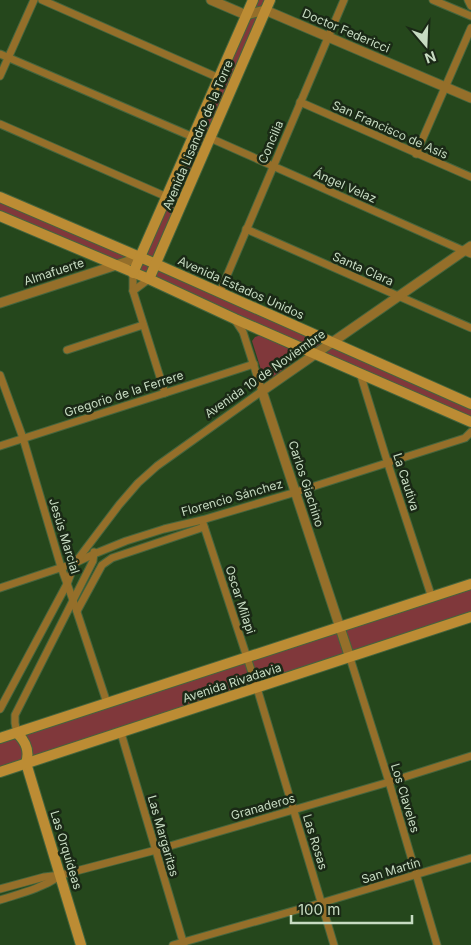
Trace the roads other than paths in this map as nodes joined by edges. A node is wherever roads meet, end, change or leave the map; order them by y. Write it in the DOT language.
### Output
graph roads {
  1 [pos="34,0"];
  2 [pos="42,0"];
  3 [pos="211,0"];
  4 [pos="253,0"];
  5 [pos="270,0"];
  6 [pos="344,0"];
  7 [pos="433,0"];
  8 [pos="468,0"];
  9 [pos="471,6"];
  10 [pos="265,10"];
  11 [pos="246,15"];
  12 [pos="471,16"];
  13 [pos="471,28"];
  14 [pos="328,37"];
  15 [pos="0,54"];
  16 [pos="8,58"];
  17 [pos="0,76"];
  18 [pos="219,78"];
  19 [pos="446,87"];
  20 [pos="471,98"];
  21 [pos="300,102"];
  22 [pos="0,124"];
  23 [pos="192,137"];
  24 [pos="210,138"];
  25 [pos="416,154"];
  26 [pos="273,166"];
  27 [pos="471,177"];
  28 [pos="0,197"];
  29 [pos="167,197"];
  30 [pos="0,216"];
  31 [pos="246,229"];
  32 [pos="469,250"];
  33 [pos="141,257"];
  34 [pos="156,264"];
  35 [pos="116,265"];
  36 [pos="133,273"];
  37 [pos="149,279"];
  38 [pos="133,291"];
  39 [pos="220,292"];
  40 [pos="398,297"];
  41 [pos="0,303"];
  42 [pos="235,319"];
  43 [pos="143,325"];
  44 [pos="471,328"];
  45 [pos="332,343"];
  46 [pos="67,350"];
  47 [pos="315,355"];
  48 [pos="254,364"];
  49 [pos="360,373"];
  50 [pos="0,375"];
  51 [pos="262,391"];
  52 [pos="165,393"];
  53 [pos="471,404"];
  54 [pos="471,422"];
  55 [pos="471,433"];
  56 [pos="23,438"];
  57 [pos="0,446"];
  58 [pos="388,464"];
  59 [pos="296,492"];
  60 [pos="203,523"];
  61 [pos="92,542"];
  62 [pos="94,554"];
  63 [pos="75,563"];
  64 [pos="61,567"];
  65 [pos="67,584"];
  66 [pos="471,584"];
  67 [pos="0,588"];
  68 [pos="432,598"];
  69 [pos="73,600"];
  70 [pos="77,611"];
  71 [pos="471,617"];
  72 [pos="341,626"];
  73 [pos="247,657"];
  74 [pos="350,658"];
  75 [pos="257,688"];
  76 [pos="107,703"];
  77 [pos="0,709"];
  78 [pos="17,733"];
  79 [pos="121,733"];
  80 [pos="0,738"];
  81 [pos="471,756"];
  82 [pos="26,763"];
  83 [pos="2,769"];
  84 [pos="389,782"];
  85 [pos="294,810"];
  86 [pos="156,850"];
  87 [pos="471,858"];
  88 [pos="61,875"];
  89 [pos="416,875"];
  90 [pos="0,890"];
  91 [pos="0,900"];
  92 [pos="321,904"];
  93 [pos="183,944"];
  94 [pos="82,945"];
  95 [pos="173,945"];
  96 [pos="334,945"];
  97 [pos="436,945"];
  1 -- 16 [label="street"];
  2 -- 18 [label="street"];
  3 -- 11 [label="street"];
  4 -- 11 [label="main road, Avenida Lisandro de la Torre"];
  5 -- 10 [label="main road, Avenida Lisandro de la Torre"];
  6 -- 14 [label="street, Concilia"];
  7 -- 12 [label="street"];
  8 -- 9 [label="street"];
  10 -- 11 [label="street"];
  10 -- 14 [label="street, Doctor Federicci"];
  10 -- 24 [label="main road, Avenida Lisandro de la Torre"];
  11 -- 18 [label="main road, Avenida Lisandro de la Torre"];
  13 -- 19 [label="street"];
  14 -- 19 [label="street, Doctor Federicci"];
  14 -- 21 [label="street, Concilia"];
  15 -- 16 [label="street"];
  16 -- 17 [label="street"];
  16 -- 23 [label="street"];
  18 -- 23 [label="main road, Avenida Lisandro de la Torre"];
  19 -- 20 [label="street, Doctor Federicci"];
  19 -- 25 [label="street"];
  21 -- 25 [label="street, San Francisco de Asís"];
  21 -- 26 [label="street, Concilia"];
  22 -- 29 [label="street"];
  23 -- 29 [label="main road, Avenida Lisandro de la Torre"];
  24 -- 26 [label="street, Ángel Velaz"];
  24 -- 34 [label="main road, Avenida Lisandro de la Torre"];
  25 -- 27 [label="street, San Francisco de Asís"];
  26 -- 31 [label="street, Concilia"];
  26 -- 32 [label="street, Ángel Velaz"];
  28 -- 33 [label="main road, Avenida Estados Unidos"];
  29 -- 33 [label="main road, Avenida Lisandro de la Torre"];
  30 -- 35 [label="main road"];
  31 -- 39 [label="street, Concilia"];
  31 -- 40 [label="street, Santa Clara"];
  32 -- 40 [label="street, Avenida 10 de Noviembre"];
  33 -- 34 [label="main road, Avenida Estados Unidos"];
  33 -- 35 [label="street, Almafuerte"];
  33 -- 36 [label="main road, Avenida Lisandro de la Torre"];
  34 -- 37 [label="main road, Avenida Lisandro de la Torre"];
  34 -- 39 [label="main road, Avenida Estados Unidos"];
  35 -- 36 [label="main road"];
  35 -- 41 [label="street, Almafuerte"];
  36 -- 37 [label="main road"];
  36 -- 38 [label="street"];
  37 -- 38 [label="street"];
  37 -- 42 [label="main road"];
  38 -- 43 [label="street"];
  39 -- 45 [label="main road, Avenida Estados Unidos"];
  40 -- 44 [label="street, Santa Clara"];
  40 -- 45 [label="street, Avenida 10 de Noviembre"];
  42 -- 47 [label="main road"];
  42 -- 48 [label="street, Carlos Giachino"];
  43 -- 46 [label="street"];
  43 -- 52 [label="street"];
  45 -- 47 [label="street, Avenida 10 de Noviembre"];
  45 -- 53 [label="main road, Avenida Estados Unidos"];
  47 -- 49 [label="main road"];
  47 -- 51 [label="street, Avenida 10 de Noviembre"];
  48 -- 51 [label="street, Carlos Giachino"];
  48 -- 52 [label="street, Gregorio de la Ferrere"];
  49 -- 54 [label="main road"];
  49 -- 58 [label="street, La Cautiva"];
  50 -- 56 [label="street, Jesús Marcial"];
  51 -- 59 [label="street, Carlos Giachino"];
  51 -- 61 [label="street, Avenida 10 de Noviembre"];
  52 -- 56 [label="street, Gregorio de la Ferrere"];
  55 -- 58 [label="street, Florencio Sánchez"];
  56 -- 57 [label="street, Gregorio de la Ferrere"];
  56 -- 64 [label="street, Jesús Marcial"];
  58 -- 59 [label="street, Florencio Sánchez"];
  58 -- 68 [label="street, La Cautiva"];
  59 -- 60 [label="street, Florencio Sánchez"];
  59 -- 72 [label="street, Carlos Giachino"];
  60 -- 62 [label="street, Florencio Sánchez"];
  60 -- 70 [label="street"];
  60 -- 73 [label="street, Oscar Milapi"];
  61 -- 62 [label="street"];
  61 -- 63 [label="street, Avenida 10 de Noviembre"];
  62 -- 63 [label="street, Florencio Sánchez"];
  62 -- 69 [label="street"];
  63 -- 64 [label="street, Florencio Sánchez"];
  63 -- 65 [label="street, Avenida 10 de Noviembre"];
  64 -- 65 [label="street, Jesús Marcial"];
  64 -- 67 [label="street, Florencio Sánchez"];
  65 -- 69 [label="street, Jesús Marcial"];
  65 -- 77 [label="street, Avenida 10 de Noviembre"];
  66 -- 68 [label="main road, Avenida Rivadavia"];
  68 -- 72 [label="main road, Avenida Rivadavia"];
  69 -- 70 [label="street, Jesús Marcial"];
  69 -- 78 [label="street"];
  70 -- 76 [label="street, Jesús Marcial"];
  71 -- 74 [label="main road, Avenida Rivadavia"];
  72 -- 73 [label="main road, Avenida Rivadavia"];
  72 -- 74 [label="street, Carlos Giachino"];
  73 -- 75 [label="street, Oscar Milapi"];
  73 -- 76 [label="main road, Avenida Rivadavia"];
  74 -- 75 [label="main road, Avenida Rivadavia"];
  74 -- 84 [label="street, Los Claveles"];
  75 -- 79 [label="main road, Avenida Rivadavia"];
  75 -- 85 [label="street, Las Rosas"];
  76 -- 78 [label="main road, Avenida Rivadavia"];
  78 -- 80 [label="main road, Avenida Rivadavia"];
  78 -- 82 [label="main road, Las Orquídeas"];
  79 -- 82 [label="main road, Avenida Rivadavia"];
  79 -- 86 [label="street, Las Margaritas"];
  81 -- 84 [label="street, Granaderos"];
  82 -- 83 [label="main road, Avenida Rivadavia"];
  82 -- 88 [label="main road, Las Orquídeas"];
  84 -- 85 [label="street, Granaderos"];
  84 -- 89 [label="street, Los Claveles"];
  85 -- 86 [label="street, Granaderos"];
  85 -- 92 [label="street, Las Rosas"];
  86 -- 88 [label="street, Granaderos"];
  86 -- 93 [label="street, Las Margaritas"];
  87 -- 89 [label="street, San Martín"];
  88 -- 90 [label="street, Granaderos"];
  88 -- 91 [label="street, Granaderos"];
  88 -- 94 [label="main road, Las Orquídeas"];
  89 -- 92 [label="street, San Martín"];
  89 -- 97 [label="street, Los Claveles"];
  92 -- 93 [label="street, San Martín"];
  92 -- 96 [label="street, Las Rosas"];
  93 -- 95 [label="street, San Martín"];
}
